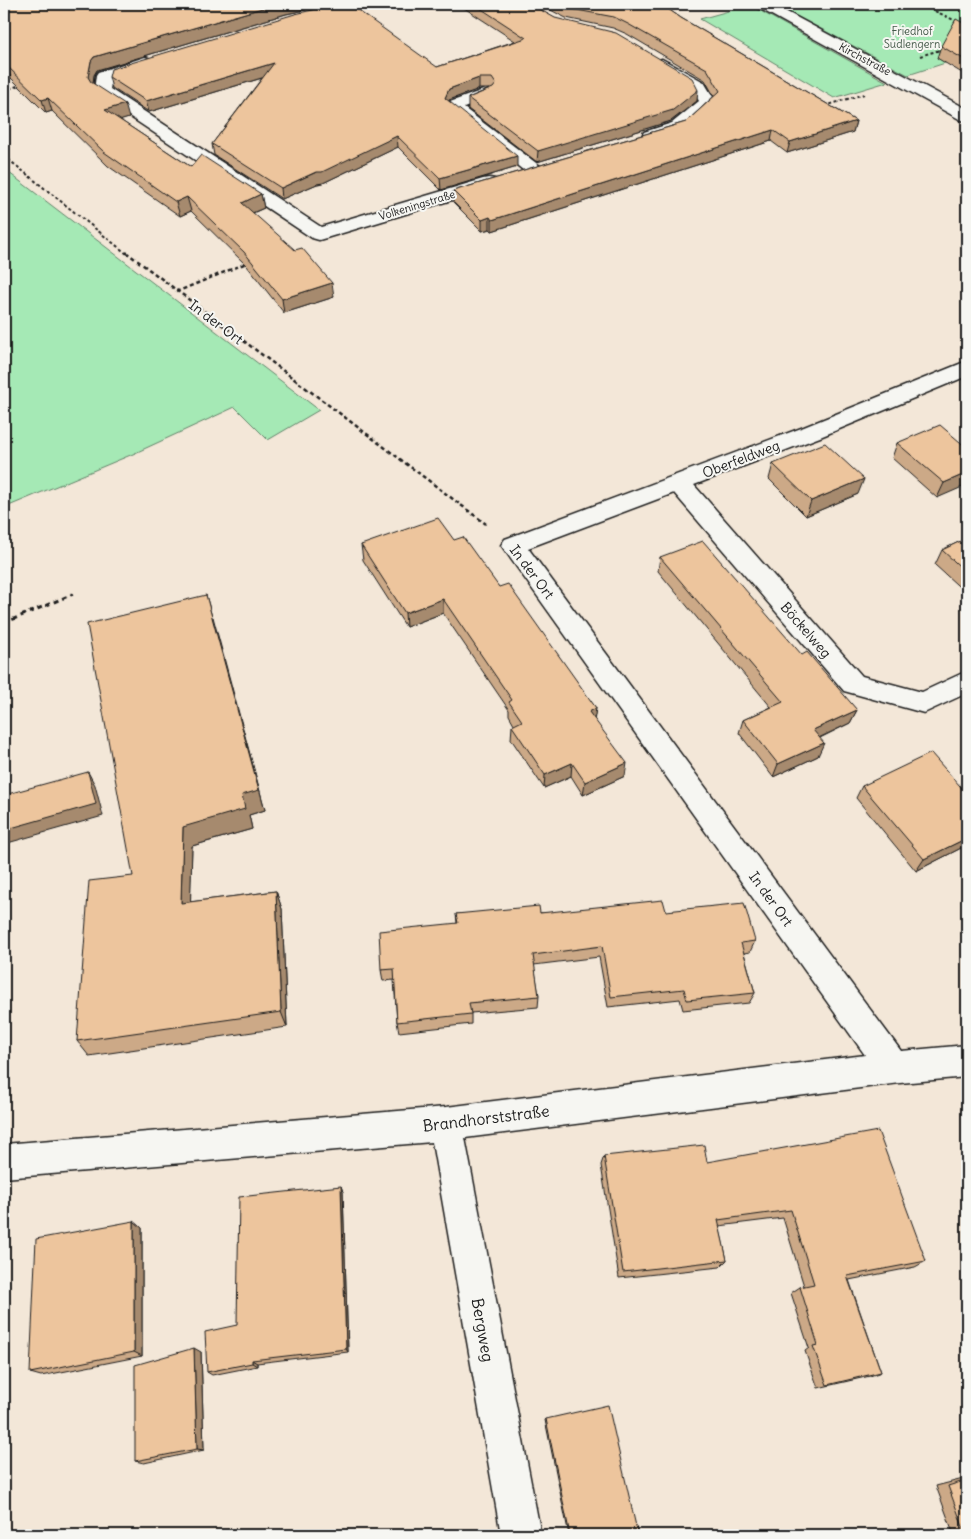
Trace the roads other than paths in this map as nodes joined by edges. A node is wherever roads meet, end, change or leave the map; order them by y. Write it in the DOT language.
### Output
graph roads {
  1 [pos="358,4"];
  2 [pos="762,4"];
  3 [pos="301,17"];
  4 [pos="647,54"];
  5 [pos="156,59"];
  6 [pos="486,94"];
  7 [pos="967,116"];
  8 [pos="633,141"];
  9 [pos="552,165"];
  10 [pos="534,170"];
  11 [pos="967,368"];
  12 [pos="679,483"];
  13 [pos="514,545"];
  14 [pos="967,681"];
  15 [pos="967,1062"];
  16 [pos="894,1068"];
  17 [pos="446,1124"];
  18 [pos="4,1161"];
  19 [pos="521,1535"];
  1 -- 3 [label="street"];
  2 -- 7 [label="street, Kirchstraße"];
  4 -- 8 [label="street"];
  5 -- 10 [label="street, Volkeningstraße"];
  6 -- 10 [label="street"];
  9 -- 10 [label="street, Volkeningstraße"];
  11 -- 12 [label="street, Oberfeldweg"];
  12 -- 13 [label="street, Oberfeldweg"];
  12 -- 14 [label="street, Böckelweg"];
  13 -- 16 [label="street, In der Ort"];
  15 -- 16 [label="street, Brandhorststraße"];
  16 -- 17 [label="street, Brandhorststraße"];
  17 -- 18 [label="street, Brandhorststraße"];
  17 -- 19 [label="street, Bergweg"];
}
